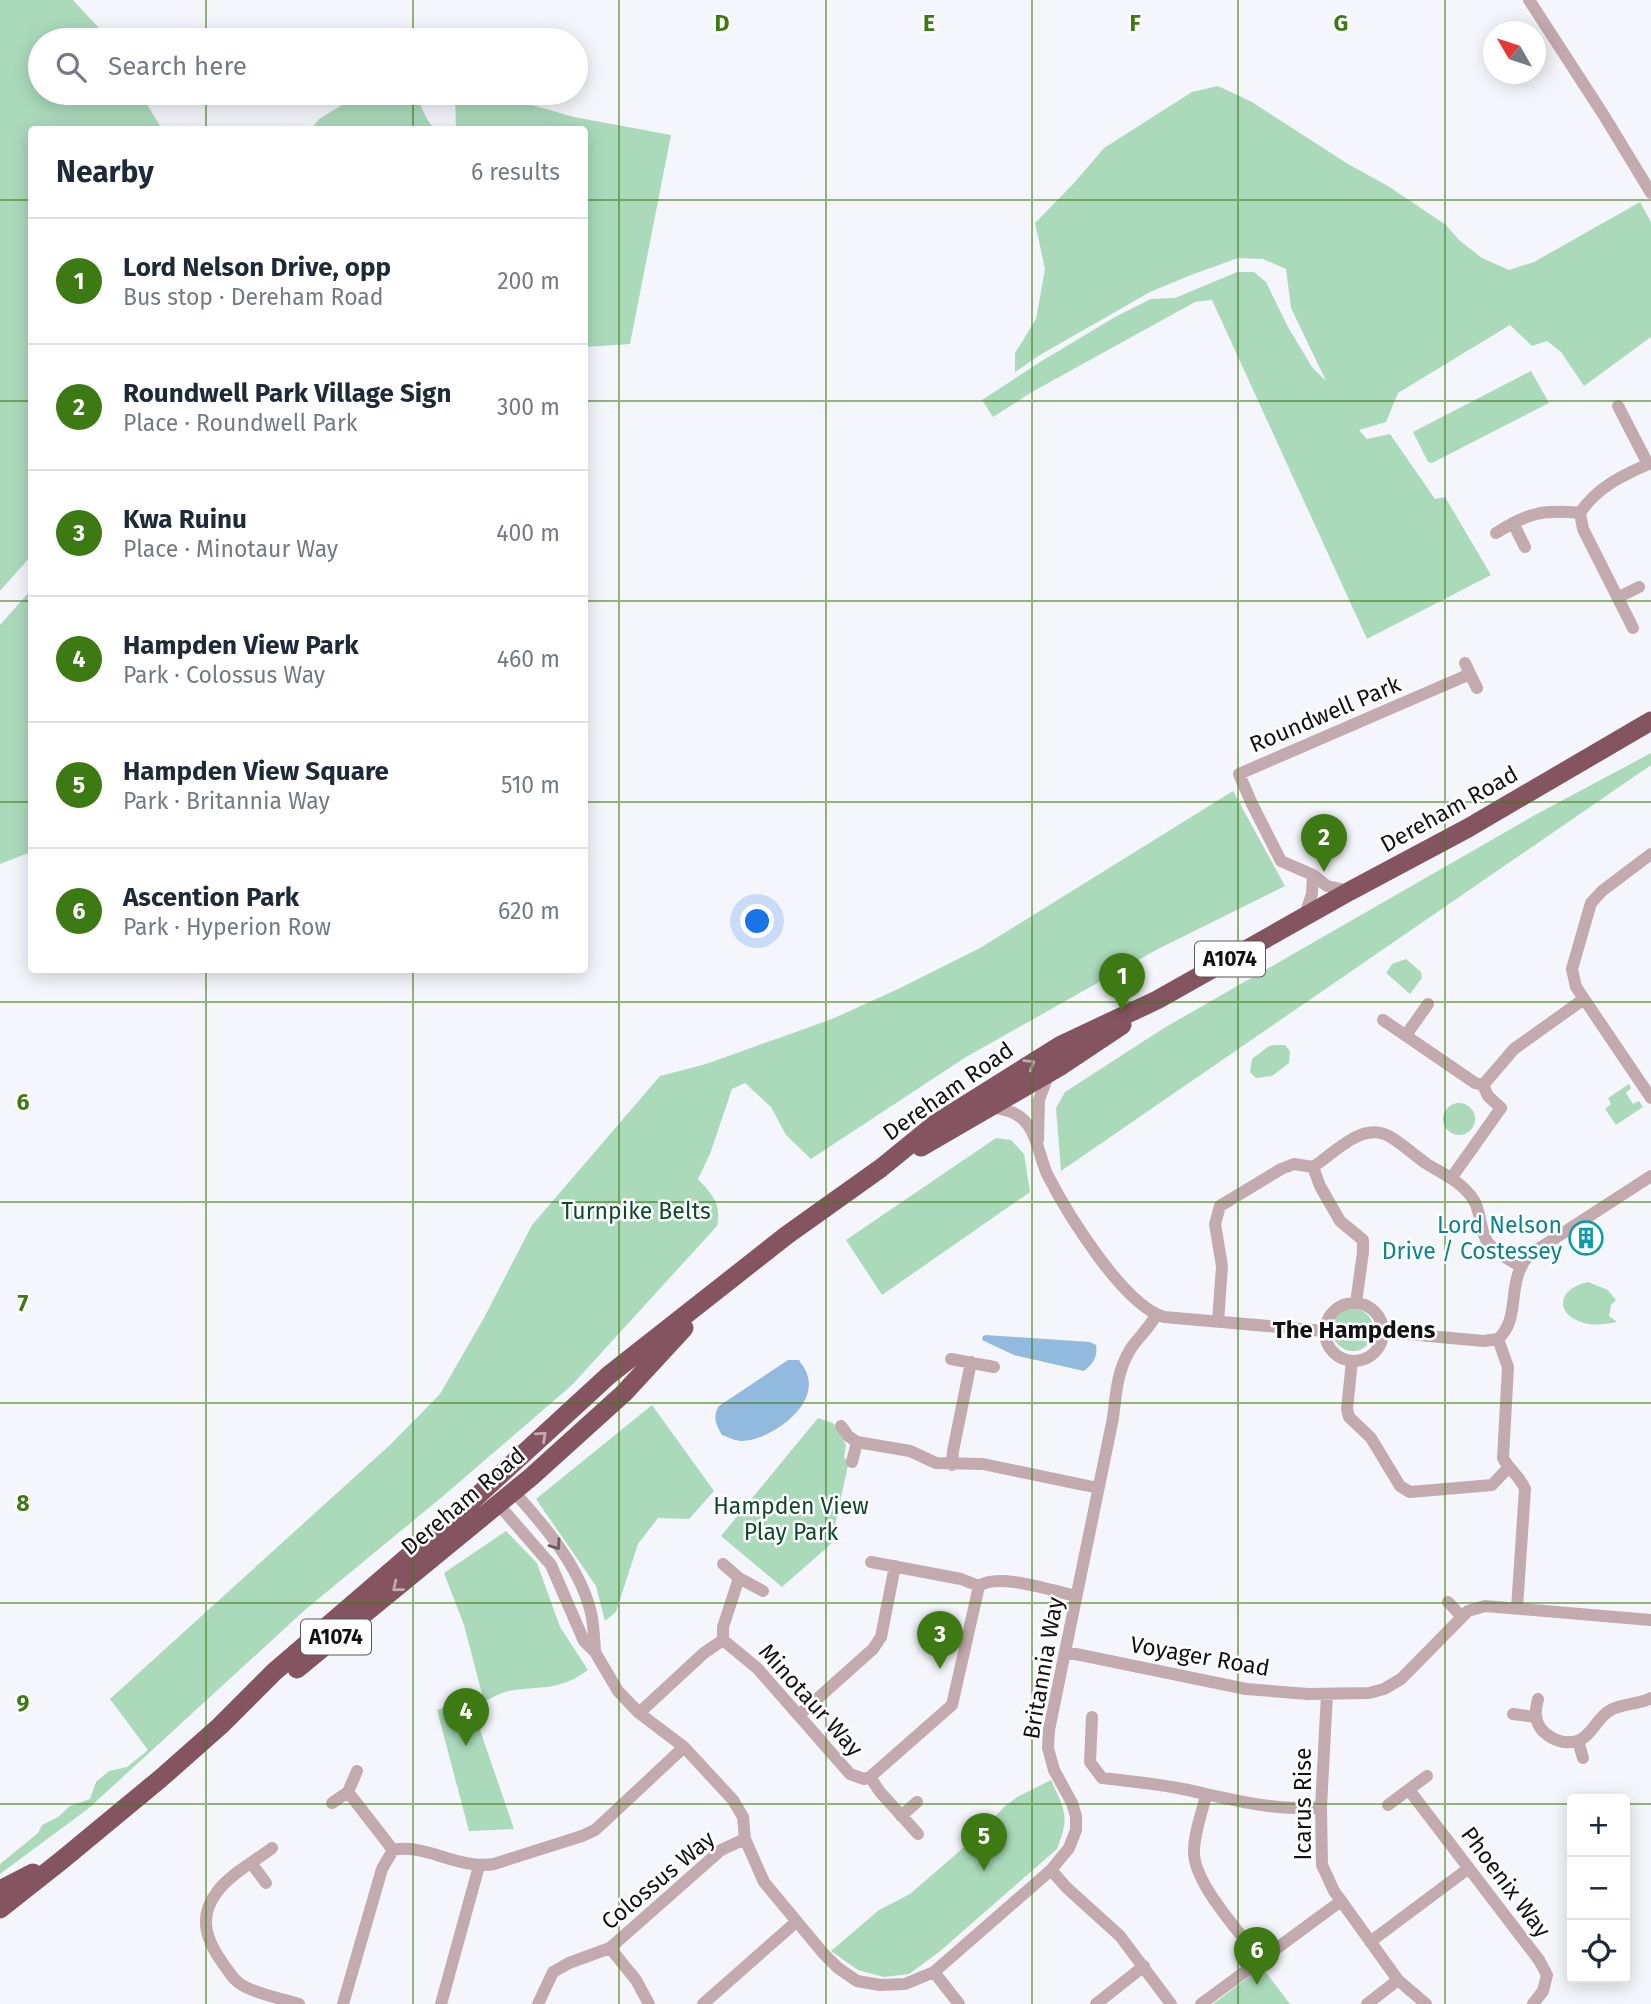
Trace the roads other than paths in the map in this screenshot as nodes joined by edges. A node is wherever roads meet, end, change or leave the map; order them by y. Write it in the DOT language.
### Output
graph roads {
  1 [pos="1530,1"];
  2 [pos="1651,193"];
  3 [pos="1618,406"];
  4 [pos="1649,463"];
  5 [pos="1580,513"];
  6 [pos="1513,523"];
  7 [pos="1496,533"];
  8 [pos="1525,547"];
  9 [pos="1639,587"];
  10 [pos="1619,597"];
  11 [pos="1633,628"];
  12 [pos="1477,688"];
  13 [pos="1651,721"];
  14 [pos="1651,732"];
  15 [pos="1582,761"];
  16 [pos="1651,854"];
  17 [pos="1313,875"];
  18 [pos="1350,891"];
  19 [pos="1304,918"];
  20 [pos="1584,999"];
  21 [pos="1157,1000"];
  22 [pos="1428,1004"];
  23 [pos="1383,1020"];
  24 [pos="1406,1035"];
  25 [pos="1049,1072"];
  26 [pos="1483,1085"];
  27 [pos="1651,1098"];
  28 [pos="990,1107"];
  29 [pos="1038,1144"];
  30 [pos="1313,1167"];
  31 [pos="881,1168"];
  32 [pos="1651,1176"];
  33 [pos="1452,1177"];
  34 [pos="1520,1266"];
  35 [pos="716,1292"];
  36 [pos="1356,1303"];
  37 [pos="1156,1315"];
  38 [pos="1218,1322"];
  39 [pos="1325,1331"];
  40 [pos="1384,1332"];
  41 [pos="1498,1339"];
  42 [pos="951,1359"];
  43 [pos="1352,1361"];
  44 [pos="971,1362"];
  45 [pos="994,1367"];
  46 [pos="841,1426"];
  47 [pos="857,1441"];
  48 [pos="852,1462"];
  49 [pos="952,1465"];
  50 [pos="1508,1468"];
  51 [pos="492,1482"];
  52 [pos="1098,1488"];
  53 [pos="506,1498"];
  54 [pos="871,1562"];
  55 [pos="723,1564"];
  56 [pos="895,1566"];
  57 [pos="739,1578"];
  58 [pos="979,1586"];
  59 [pos="763,1591"];
  60 [pos="1076,1595"];
  61 [pos="1448,1602"];
  62 [pos="1517,1608"];
  63 [pos="1462,1617"];
  64 [pos="1651,1620"];
  65 [pos="723,1640"];
  66 [pos="595,1652"];
  67 [pos="1066,1652"];
  68 [pos="1327,1694"];
  69 [pos="1651,1698"];
  70 [pos="1538,1699"];
  71 [pos="639,1713"];
  72 [pos="1513,1714"];
  73 [pos="799,1715"];
  74 [pos="1092,1717"];
  75 [pos="1535,1717"];
  76 [pos="220,1726"];
  77 [pos="1578,1741"];
  78 [pos="684,1747"];
  79 [pos="1583,1758"];
  80 [pos="357,1771"];
  81 [pos="1427,1776"];
  82 [pos="870,1777"];
  83 [pos="1409,1790"];
  84 [pos="348,1792"];
  85 [pos="1206,1795"];
  86 [pos="917,1802"];
  87 [pos="332,1803"];
  88 [pos="1388,1805"];
  89 [pos="1321,1807"];
  90 [pos="901,1816"];
  91 [pos="918,1834"];
  92 [pos="745,1839"];
  93 [pos="272,1848"];
  94 [pos="393,1850"];
  95 [pos="62,1860"];
  96 [pos="251,1864"];
  97 [pos="479,1866"];
  98 [pos="1469,1868"];
  99 [pos="1051,1870"];
  100 [pos="266,1883"];
  101 [pos="0,1890"];
  102 [pos="1341,1901"];
  103 [pos="0,1909"];
  104 [pos="796,1922"];
  105 [pos="1370,1942"];
  106 [pos="610,1948"];
  107 [pos="1261,1960"];
  108 [pos="1144,1966"];
  109 [pos="934,1972"];
  110 [pos="1398,1980"];
  111 [pos="299,2004"];
  112 [pos="343,2004"];
  113 [pos="441,2004"];
  114 [pos="538,2004"];
  115 [pos="649,2004"];
  116 [pos="703,2004"];
  117 [pos="959,2004"];
  118 [pos="1096,2004"];
  119 [pos="1171,2004"];
  120 [pos="1201,2004"];
  121 [pos="1367,2004"];
  122 [pos="1426,2004"];
  123 [pos="1534,2004"];
  1 -- 2 [label="street"];
  3 -- 4 [label="street"];
  4 -- 5 [label="street"];
  5 -- 6 [label="street"];
  5 -- 10 [label="street"];
  6 -- 7 [label="street"];
  6 -- 8 [label="street"];
  9 -- 10 [label="street"];
  10 -- 11 [label="street"];
  12 -- 17 [label="street, Roundwell Park"];
  13 -- 15 [label="highway, Dereham Road / A1074"];
  14 -- 15 [label="highway, Dereham Road / A1074"];
  15 -- 18 [label="highway, Dereham Road / A1074"];
  16 -- 20 [label="street"];
  17 -- 18 [label="street, Roundwell Park"];
  17 -- 19 [label="street"];
  18 -- 19 [label="highway, Dereham Road / A1074"];
  19 -- 21 [label="highway, Dereham Road / A1074"];
  20 -- 26 [label="street"];
  20 -- 27 [label="street"];
  21 -- 25 [label="highway, Dereham Road / A1074"];
  31 -- 21 [label="highway, Dereham Road / A1074, one-way"];
  22 -- 24 [label="street"];
  23 -- 24 [label="street"];
  24 -- 26 [label="street"];
  25 -- 28 [label="highway, Dereham Road / A1074"];
  25 -- 29 [label="street"];
  26 -- 33 [label="street"];
  28 -- 29 [label="street"];
  28 -- 31 [label="highway, Dereham Road / A1074"];
  29 -- 37 [label="street"];
  30 -- 33 [label="street"];
  30 -- 36 [label="street"];
  30 -- 38 [label="street"];
  31 -- 35 [label="highway, Dereham Road / A1074"];
  32 -- 34 [label="street"];
  33 -- 34 [label="street"];
  34 -- 41 [label="street"];
  51 -- 35 [label="highway, Dereham Road / A1074, one-way"];
  35 -- 53 [label="highway, Dereham Road / A1074"];
  36 -- 39 [label="street"];
  36 -- 40 [label="street"];
  37 -- 38 [label="street"];
  37 -- 52 [label="street, Britannia Way"];
  38 -- 39 [label="street"];
  39 -- 43 [label="street"];
  40 -- 41 [label="street"];
  40 -- 43 [label="street"];
  41 -- 50 [label="street"];
  42 -- 44 [label="street"];
  43 -- 50 [label="street"];
  44 -- 45 [label="street"];
  44 -- 49 [label="street"];
  46 -- 47 [label="street"];
  47 -- 48 [label="street"];
  47 -- 49 [label="street"];
  49 -- 52 [label="street"];
  50 -- 62 [label="street"];
  51 -- 53 [label="highway"];
  51 -- 76 [label="highway, Dereham Road / A1074"];
  52 -- 60 [label="street, Britannia Way"];
  53 -- 66 [label="street, Britannia Way"];
  53 -- 66 [label="street, Britannia Way, one-way"];
  53 -- 76 [label="highway, Dereham Road / A1074, one-way"];
  54 -- 56 [label="street"];
  55 -- 57 [label="street"];
  56 -- 58 [label="street"];
  56 -- 73 [label="street"];
  57 -- 59 [label="street"];
  57 -- 65 [label="street"];
  58 -- 60 [label="street"];
  58 -- 82 [label="street, Minotaur Way"];
  60 -- 67 [label="street, Britannia Way"];
  61 -- 63 [label="street"];
  62 -- 63 [label="street"];
  62 -- 64 [label="street"];
  63 -- 68 [label="street, Voyager Road"];
  65 -- 71 [label="street"];
  65 -- 73 [label="street, Minotaur Way"];
  66 -- 71 [label="street, Britannia Way"];
  67 -- 68 [label="street, Voyager Road"];
  67 -- 99 [label="street, Britannia Way"];
  68 -- 89 [label="street, Icarus Rise"];
  69 -- 77 [label="street"];
  70 -- 75 [label="street"];
  71 -- 78 [label="street, Britannia Way"];
  72 -- 75 [label="street"];
  73 -- 82 [label="street, Minotaur Way"];
  74 -- 85 [label="street"];
  75 -- 77 [label="street"];
  76 -- 95 [label="highway, Dereham Road / A1074"];
  77 -- 79 [label="street"];
  78 -- 92 [label="street, Britannia Way"];
  78 -- 97 [label="street"];
  80 -- 84 [label="street"];
  81 -- 83 [label="street"];
  82 -- 90 [label="street, Minotaur Way"];
  83 -- 88 [label="street"];
  83 -- 98 [label="street, Phoenix Way"];
  84 -- 87 [label="street"];
  84 -- 94 [label="street"];
  85 -- 89 [label="street"];
  85 -- 107 [label="street"];
  86 -- 90 [label="street"];
  89 -- 102 [label="street, Icarus Rise"];
  90 -- 91 [label="street, Minotaur Way"];
  92 -- 104 [label="street, Britannia Way"];
  92 -- 106 [label="street, Colossus Way"];
  93 -- 96 [label="street"];
  94 -- 97 [label="street"];
  94 -- 112 [label="street"];
  95 -- 101 [label="highway"];
  95 -- 103 [label="highway, Dereham Road / A1074"];
  96 -- 100 [label="street"];
  96 -- 111 [label="street"];
  97 -- 113 [label="street"];
  98 -- 105 [label="street"];
  98 -- 123 [label="street, Phoenix Way"];
  99 -- 108 [label="street"];
  99 -- 109 [label="street, Britannia Way"];
  102 -- 105 [label="street, Icarus Rise"];
  102 -- 107 [label="street"];
  104 -- 109 [label="street, Britannia Way"];
  104 -- 116 [label="street"];
  105 -- 110 [label="street, Icarus Rise"];
  106 -- 114 [label="street, Colossus Way"];
  106 -- 115 [label="street"];
  107 -- 120 [label="street"];
  108 -- 118 [label="street"];
  108 -- 119 [label="street"];
  109 -- 117 [label="street"];
  110 -- 121 [label="street"];
  110 -- 122 [label="street, Icarus Rise"];
}
